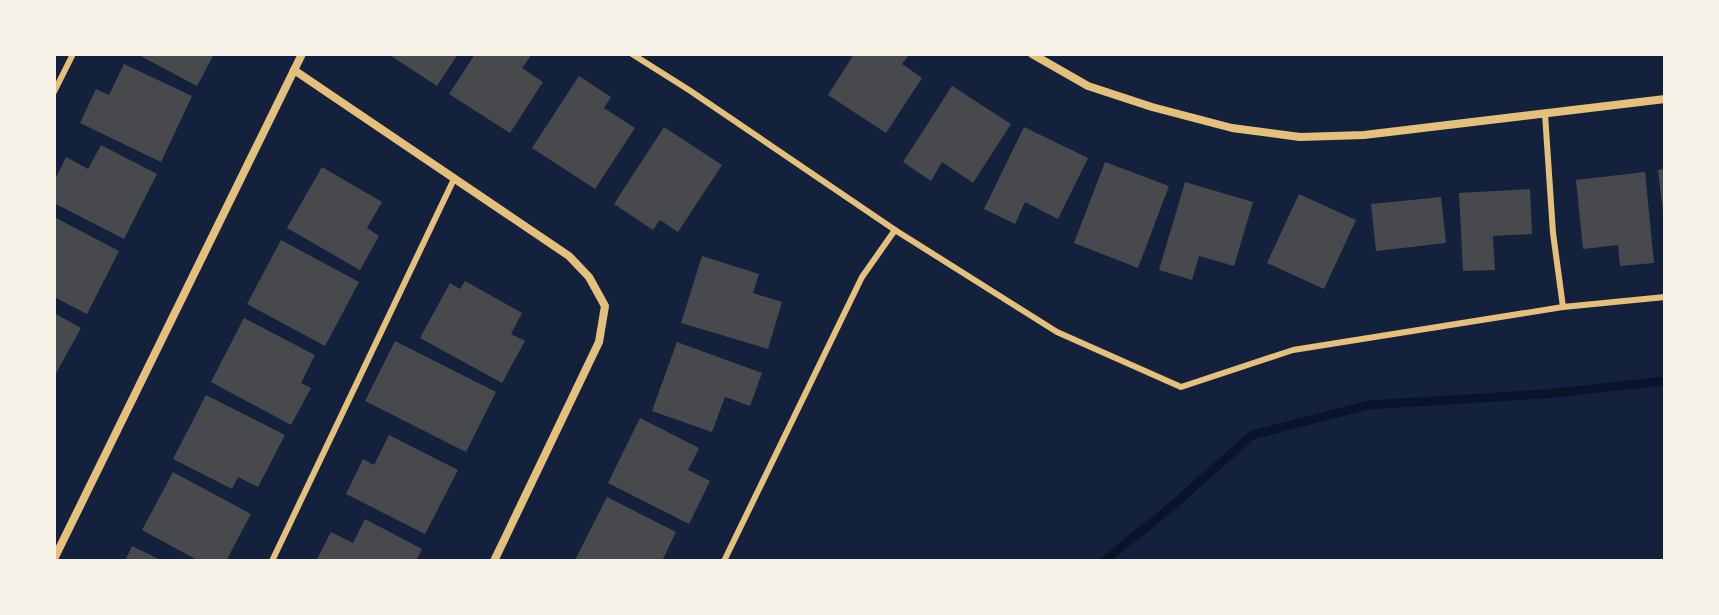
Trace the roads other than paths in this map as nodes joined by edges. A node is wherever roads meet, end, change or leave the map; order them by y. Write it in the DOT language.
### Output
graph roads {
  1 [pos="73,54"];
  2 [pos="302,54"];
  3 [pos="632,54"];
  4 [pos="1032,54"];
  5 [pos="294,70"];
  6 [pos="54,92"];
  7 [pos="1665,99"];
  8 [pos="1545,114"];
  9 [pos="454,179"];
  10 [pos="895,230"];
  11 [pos="1665,297"];
  12 [pos="1563,307"];
  13 [pos="54,559"];
  14 [pos="272,561"];
  15 [pos="494,561"];
  16 [pos="724,561"];
  1 -- 6 [label="lane"];
  2 -- 5 [label="street"];
  3 -- 10 [label="lane"];
  4 -- 8 [label="street"];
  5 -- 9 [label="street"];
  5 -- 13 [label="street"];
  7 -- 8 [label="street"];
  8 -- 12 [label="lane"];
  9 -- 14 [label="lane"];
  9 -- 15 [label="street"];
  10 -- 12 [label="lane"];
  10 -- 16 [label="lane"];
  11 -- 12 [label="lane"];
}
